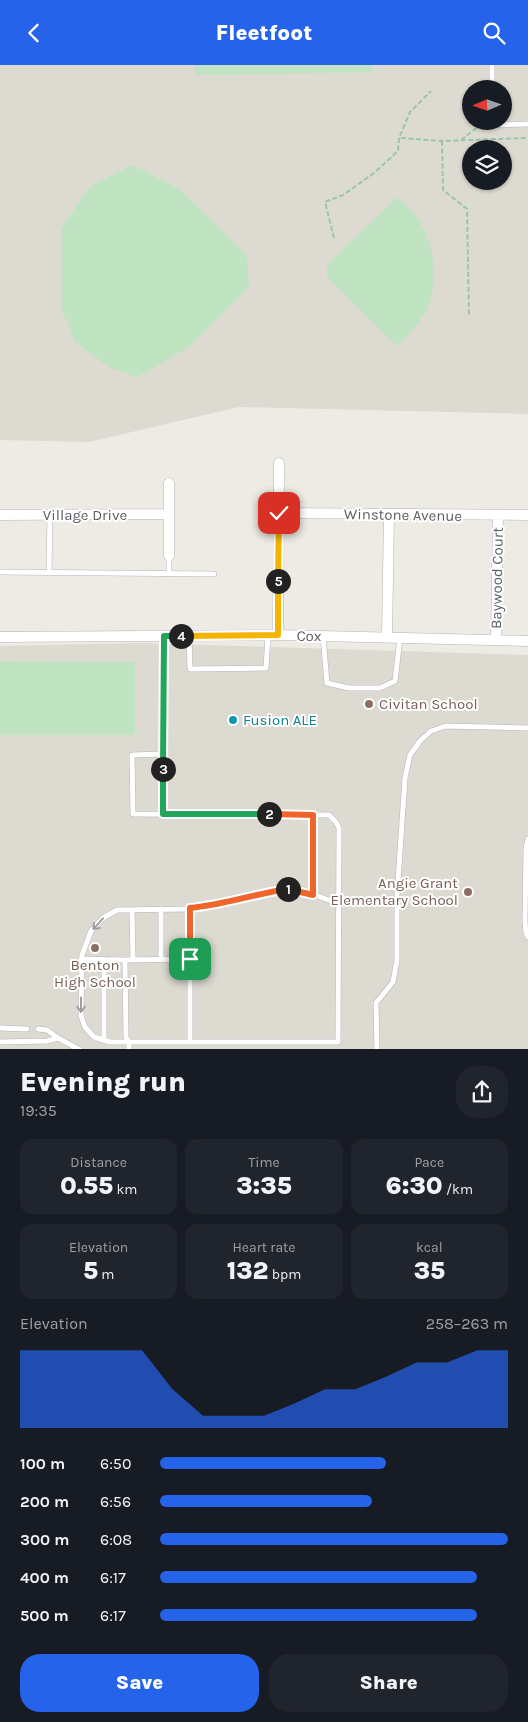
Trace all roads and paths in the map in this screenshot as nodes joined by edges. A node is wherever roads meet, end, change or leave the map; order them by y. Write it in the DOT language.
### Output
graph roads {
  1 [pos="492,65"];
  2 [pos="492,80"];
  3 [pos="430,91"];
  4 [pos="512,124"];
  5 [pos="528,124"];
  6 [pos="475,130"];
  7 [pos="399,138"];
  8 [pos="528,138"];
  9 [pos="461,140"];
  10 [pos="442,141"];
  11 [pos="334,238"];
  12 [pos="469,315"];
  13 [pos="279,463"];
  14 [pos="169,483"];
  15 [pos="279,513"];
  16 [pos="389,514"];
  17 [pos="0,515"];
  18 [pos="50,515"];
  19 [pos="169,515"];
  20 [pos="498,515"];
  21 [pos="528,515"];
  22 [pos="169,555"];
  23 [pos="0,573"];
  24 [pos="50,573"];
  25 [pos="169,574"];
  26 [pos="214,574"];
  27 [pos="273,635"];
  28 [pos="164,636"];
  29 [pos="190,636"];
  30 [pos="323,636"];
  31 [pos="0,637"];
  32 [pos="387,638"];
  33 [pos="400,638"];
  34 [pos="496,640"];
  35 [pos="528,641"];
  36 [pos="528,728"];
  37 [pos="162,754"];
  38 [pos="163,814"];
  39 [pos="313,815"];
  40 [pos="528,839"];
  41 [pos="313,895"];
  42 [pos="339,904"];
  43 [pos="190,908"];
  44 [pos="161,909"];
  45 [pos="132,910"];
  46 [pos="528,937"];
  47 [pos="81,959"];
  48 [pos="104,959"];
  49 [pos="161,959"];
  50 [pos="190,959"];
  51 [pos="125,960"];
  52 [pos="133,960"];
  53 [pos="0,1028"];
  54 [pos="27,1029"];
  55 [pos="38,1029"];
  56 [pos="58,1038"];
  57 [pos="104,1040"];
  58 [pos="0,1042"];
  59 [pos="190,1042"];
  60 [pos="129,1043"];
  61 [pos="80,1049"];
  62 [pos="129,1049"];
  63 [pos="377,1049"];
  1 -- 2 [label="lane"];
  3 -- 7 [label="path"];
  4 -- 5 [label="lane"];
  6 -- 9 [label="path"];
  7 -- 10 [label="path"];
  7 -- 11 [label="path"];
  8 -- 9 [label="path"];
  9 -- 10 [label="path"];
  10 -- 12 [label="path"];
  13 -- 15 [label="street"];
  14 -- 19 [label="street"];
  15 -- 16 [label="street, Winstone Avenue"];
  15 -- 27 [label="street"];
  16 -- 20 [label="street, Winstone Avenue"];
  16 -- 32 [label="street"];
  17 -- 18 [label="street, Village Drive"];
  18 -- 19 [label="street, Village Drive"];
  18 -- 24 [label="lane"];
  19 -- 22 [label="street"];
  20 -- 21 [label="street, Winstone Avenue"];
  20 -- 34 [label="street, Baywood Court"];
  22 -- 25 [label="lane"];
  23 -- 24 [label="lane"];
  24 -- 25 [label="lane"];
  25 -- 26 [label="lane"];
  27 -- 29 [label="street, Cox"];
  27 -- 29 [label="lane"];
  27 -- 30 [label="street, Cox"];
  28 -- 29 [label="street, Cox"];
  28 -- 31 [label="street, Cox"];
  28 -- 37 [label="lane"];
  30 -- 32 [label="street, Cox"];
  30 -- 33 [label="lane"];
  32 -- 33 [label="street, Cox"];
  33 -- 34 [label="street, Cox"];
  34 -- 35 [label="street, Cox"];
  36 -- 63 [label="lane"];
  37 -- 38 [label="lane"];
  37 -- 38 [label="lane"];
  38 -- 39 [label="lane"];
  39 -- 41 [label="lane"];
  39 -- 42 [label="lane"];
  40 -- 46 [label="lane"];
  41 -- 42 [label="lane"];
  41 -- 43 [label="lane"];
  42 -- 59 [label="lane"];
  43 -- 44 [label="lane"];
  43 -- 50 [label="lane"];
  44 -- 45 [label="lane"];
  44 -- 49 [label="lane"];
  45 -- 47 [label="lane, one-way"];
  45 -- 52 [label="lane"];
  47 -- 48 [label="lane"];
  47 -- 57 [label="lane, one-way"];
  48 -- 51 [label="lane"];
  48 -- 57 [label="lane"];
  49 -- 50 [label="lane"];
  49 -- 52 [label="lane"];
  50 -- 59 [label="lane"];
  51 -- 52 [label="lane"];
  51 -- 60 [label="lane"];
  53 -- 54 [label="lane"];
  55 -- 56 [label="lane"];
  56 -- 58 [label="lane"];
  56 -- 61 [label="lane"];
  57 -- 60 [label="lane"];
  59 -- 60 [label="lane"];
  60 -- 62 [label="lane"];
}
